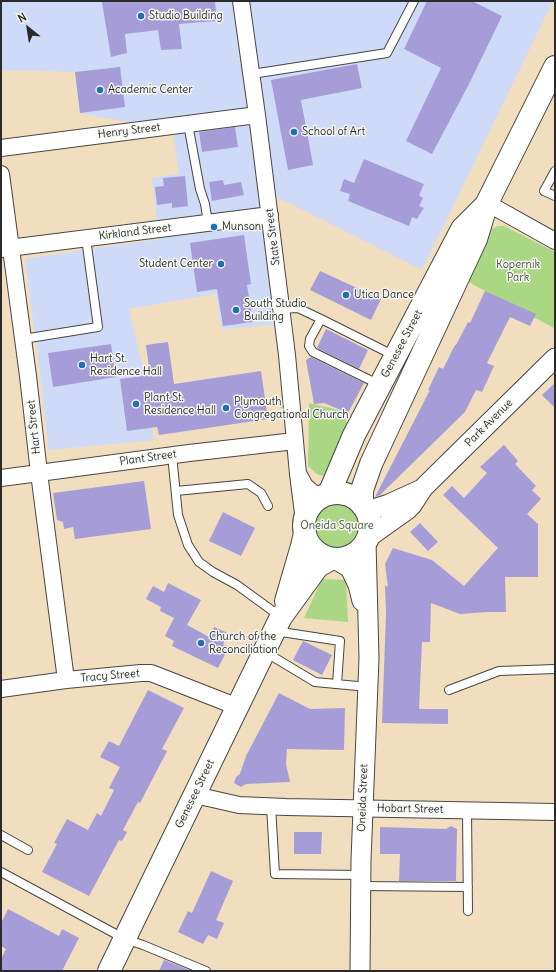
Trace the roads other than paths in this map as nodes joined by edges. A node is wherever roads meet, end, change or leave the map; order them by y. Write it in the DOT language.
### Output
graph roads {
  1 [pos="241,1"];
  2 [pos="414,1"];
  3 [pos="555,67"];
  4 [pos="252,74"];
  5 [pos="257,115"];
  6 [pos="188,124"];
  7 [pos="1,148"];
  8 [pos="555,171"];
  9 [pos="1,174"];
  10 [pos="555,196"];
  11 [pos="487,203"];
  12 [pos="270,215"];
  13 [pos="208,223"];
  14 [pos="86,238"];
  15 [pos="555,241"];
  16 [pos="6,248"];
  17 [pos="281,309"];
  18 [pos="321,319"];
  19 [pos="23,339"];
  20 [pos="395,357"];
  21 [pos="555,358"];
  22 [pos="380,386"];
  23 [pos="295,441"];
  24 [pos="172,455"];
  25 [pos="38,473"];
  26 [pos="298,474"];
  27 [pos="1,478"];
  28 [pos="423,488"];
  29 [pos="176,491"];
  30 [pos="327,495"];
  31 [pos="268,506"];
  32 [pos="365,508"];
  33 [pos="304,527"];
  34 [pos="367,540"];
  35 [pos="333,559"];
  36 [pos="278,624"];
  37 [pos="369,625"];
  38 [pos="265,652"];
  39 [pos="555,669"];
  40 [pos="66,680"];
  41 [pos="337,684"];
  42 [pos="368,687"];
  43 [pos="1,689"];
  44 [pos="449,690"];
  45 [pos="238,706"];
  46 [pos="195,795"];
  47 [pos="271,806"];
  48 [pos="363,808"];
  49 [pos="467,810"];
  50 [pos="555,812"];
  51 [pos="1,835"];
  52 [pos="28,850"];
  53 [pos="1,872"];
  54 [pos="361,881"];
  55 [pos="468,886"];
  56 [pos="468,912"];
  57 [pos="125,939"];
  58 [pos="109,971"];
  59 [pos="206,971"];
  60 [pos="360,971"];
  1 -- 4 [label="street, State Street"];
  2 -- 4 [label="lane"];
  3 -- 11 [label="main road, Genesee Street"];
  4 -- 5 [label="street, State Street"];
  5 -- 6 [label="street, Henry Street"];
  5 -- 12 [label="street, State Street"];
  6 -- 7 [label="street, Henry Street"];
  6 -- 13 [label="lane"];
  8 -- 10 [label="lane"];
  9 -- 16 [label="street, Hart Street"];
  11 -- 15 [label="street"];
  11 -- 20 [label="main road, Genesee Street"];
  11 -- 32 [label="main road, Genesee Street"];
  12 -- 13 [label="street, Kirkland Street"];
  12 -- 17 [label="street, State Street"];
  13 -- 14 [label="street, Kirkland Street"];
  14 -- 16 [label="street, Kirkland Street"];
  14 -- 19 [label="lane"];
  16 -- 19 [label="street, Hart Street"];
  17 -- 18 [label="lane"];
  17 -- 23 [label="street, State Street"];
  18 -- 20 [label="lane"];
  18 -- 22 [label="lane"];
  19 -- 25 [label="street, Hart Street"];
  20 -- 22 [label="main road, Genesee Street"];
  21 -- 28 [label="street, Park Avenue"];
  22 -- 30 [label="main road, Genesee Street"];
  23 -- 24 [label="street, Plant Street"];
  23 -- 26 [label="street, State Street"];
  24 -- 25 [label="street, Plant Street"];
  24 -- 29 [label="lane"];
  25 -- 27 [label="street, Plant Street"];
  25 -- 40 [label="street, Hart Street"];
  26 -- 30 [label="street"];
  26 -- 33 [label="street, State Street"];
  28 -- 32 [label="street, Park Avenue"];
  28 -- 34 [label="street, Park Avenue"];
  29 -- 31 [label="lane"];
  29 -- 36 [label="lane"];
  30 -- 32 [label="main road"];
  30 -- 33 [label="main road"];
  32 -- 34 [label="main road"];
  33 -- 35 [label="main road"];
  33 -- 36 [label="main road, Genesee Street"];
  34 -- 35 [label="main road"];
  34 -- 37 [label="street, Oneida Street"];
  35 -- 36 [label="main road, Genesee Street"];
  35 -- 37 [label="street, Oneida Street"];
  36 -- 38 [label="main road, Genesee Street"];
  36 -- 41 [label="lane"];
  37 -- 42 [label="street, Oneida Street"];
  38 -- 41 [label="lane"];
  38 -- 45 [label="main road, Genesee Street"];
  39 -- 44 [label="lane"];
  40 -- 43 [label="street, Tracy Street"];
  40 -- 45 [label="street, Tracy Street"];
  41 -- 42 [label="lane"];
  42 -- 48 [label="street, Oneida Street"];
  45 -- 46 [label="main road, Genesee Street"];
  46 -- 47 [label="street, Hobart Street"];
  46 -- 57 [label="main road, Genesee Street"];
  47 -- 48 [label="street, Hobart Street"];
  47 -- 54 [label="lane"];
  48 -- 49 [label="street, Hobart Street"];
  48 -- 54 [label="street, Oneida Street"];
  49 -- 50 [label="street, Hobart Street"];
  49 -- 55 [label="lane"];
  51 -- 52 [label="lane"];
  53 -- 57 [label="lane"];
  54 -- 55 [label="lane"];
  54 -- 60 [label="street, Oneida Street"];
  55 -- 56 [label="lane"];
  57 -- 58 [label="main road, Genesee Street"];
  57 -- 59 [label="lane"];
}
